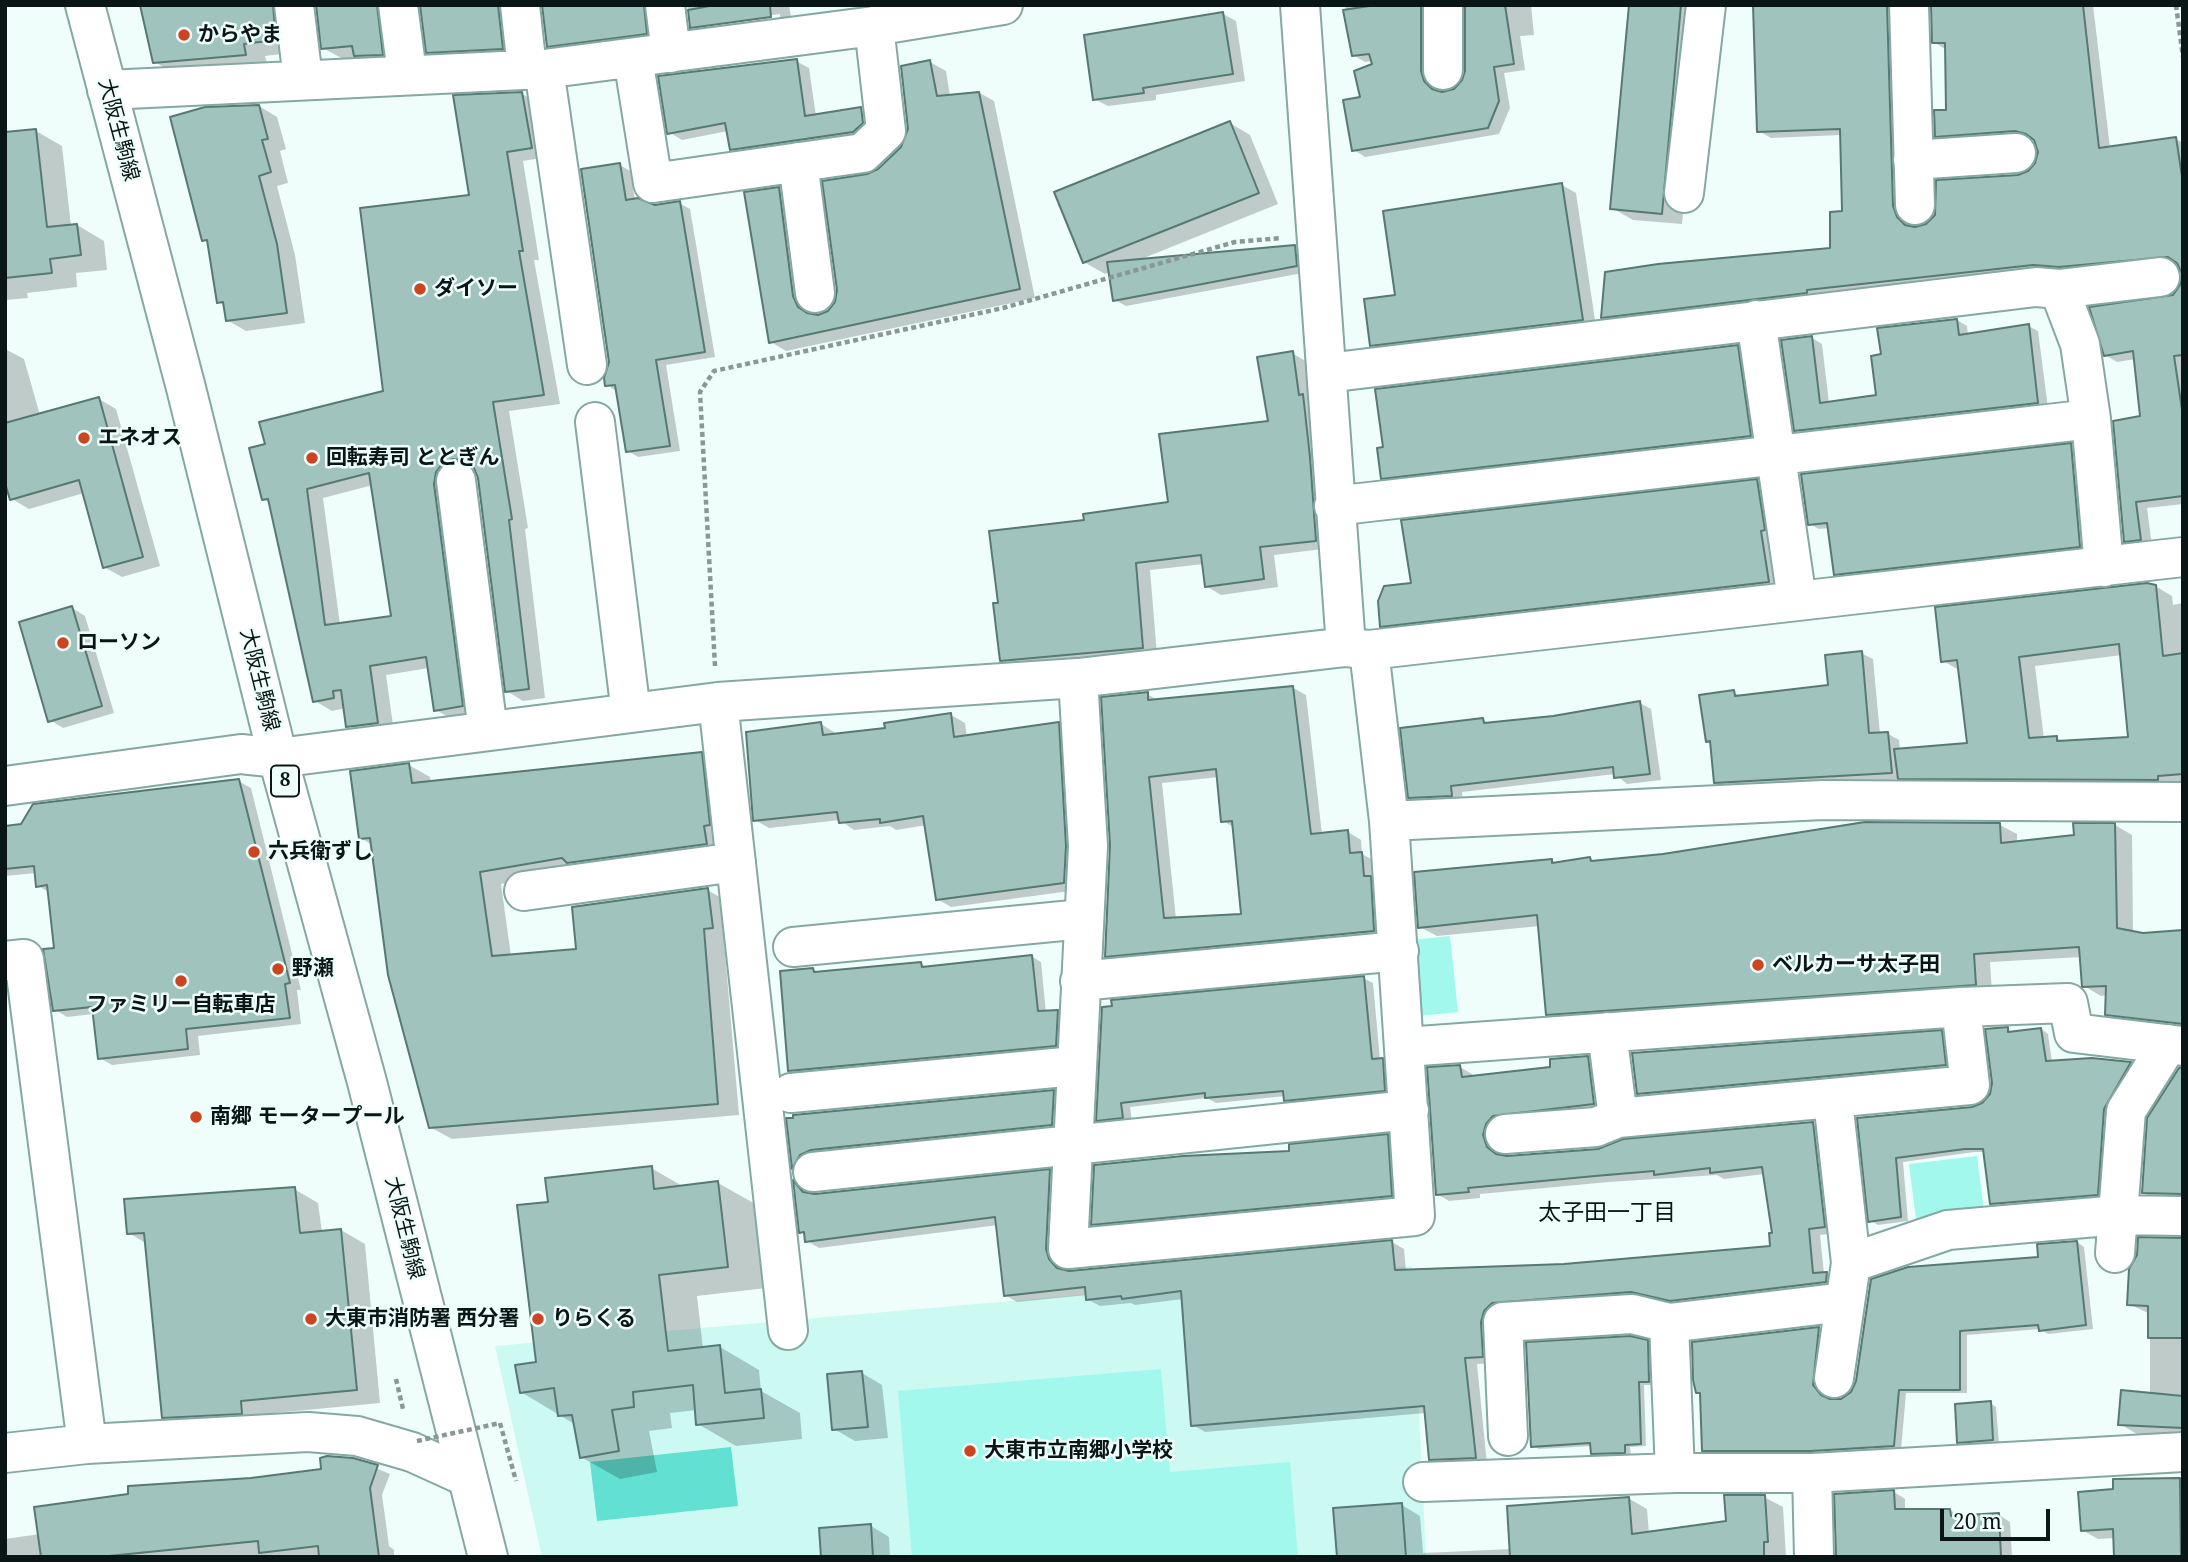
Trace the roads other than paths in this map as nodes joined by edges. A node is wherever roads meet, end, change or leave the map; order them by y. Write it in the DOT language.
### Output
graph roads {
  1 [pos="85,5"];
  2 [pos="294,5"];
  3 [pos="398,5"];
  4 [pos="520,5"];
  5 [pos="665,5"];
  6 [pos="1003,5"];
  7 [pos="1300,5"];
  8 [pos="1443,5"];
  9 [pos="1706,5"];
  10 [pos="1909,5"];
  11 [pos="803,19"];
  12 [pos="874,26"];
  13 [pos="671,53"];
  14 [pos="633,58"];
  15 [pos="536,69"];
  16 [pos="1443,70"];
  17 [pos="407,74"];
  18 [pos="303,79"];
  19 [pos="107,90"];
  20 [pos="2017,153"];
  21 [pos="1913,160"];
  22 [pos="798,162"];
  23 [pos="1684,193"];
  24 [pos="1915,205"];
  25 [pos="2160,277"];
  26 [pos="2059,289"];
  27 [pos="815,293"];
  28 [pos="1756,320"];
  29 [pos="587,365"];
  30 [pos="1326,373"];
  31 [pos="2091,419"];
  32 [pos="595,422"];
  33 [pos="1776,455"];
  34 [pos="456,481"];
  35 [pos="1334,506"];
  36 [pos="2183,557"];
  37 [pos="2104,567"];
  38 [pos="1797,600"];
  39 [pos="1357,649"];
  40 [pos="1078,677"];
  41 [pos="718,702"];
  42 [pos="631,713"];
  43 [pos="488,732"];
  44 [pos="278,758"];
  45 [pos="5,786"];
  46 [pos="2183,802"];
  47 [pos="1389,821"];
  48 [pos="736,862"];
  49 [pos="524,891"];
  50 [pos="1083,919"];
  51 [pos="793,947"];
  52 [pos="1399,951"];
  53 [pos="5,961"];
  54 [pos="1080,981"];
  55 [pos="1961,1007"];
  56 [pos="1606,1032"];
  57 [pos="2175,1045"];
  58 [pos="1405,1047"];
  59 [pos="1075,1066"];
  60 [pos="791,1093"];
  61 [pos="1833,1100"];
  62 [pos="1409,1110"];
  63 [pos="1618,1118"];
  64 [pos="1506,1135"];
  65 [pos="1071,1145"];
  66 [pos="813,1172"];
  67 [pos="2119,1215"];
  68 [pos="2183,1216"];
  69 [pos="2115,1253"];
  70 [pos="1851,1263"];
  71 [pos="1844,1302"];
  72 [pos="1669,1323"];
  73 [pos="788,1330"];
  74 [pos="1834,1378"];
  75 [pos="1508,1436"];
  76 [pos="88,1444"];
  77 [pos="2183,1452"];
  78 [pos="5,1453"];
  79 [pos="1675,1473"];
  80 [pos="1812,1473"];
  81 [pos="467,1477"];
  82 [pos="1423,1482"];
  83 [pos="488,1557"];
  84 [pos="1814,1557"];
  1 -- 19 [label="street, 大阪生駒線 / 8"];
  2 -- 18 [label="street"];
  3 -- 17 [label="street"];
  4 -- 15 [label="street"];
  5 -- 13 [label="street"];
  6 -- 12 [label="street"];
  7 -- 30 [label="street"];
  8 -- 16 [label="street"];
  9 -- 23 [label="street"];
  10 -- 21 [label="street"];
  11 -- 12 [label="street"];
  11 -- 13 [label="street"];
  12 -- 22 [label="street"];
  13 -- 14 [label="street"];
  14 -- 15 [label="street"];
  14 -- 22 [label="street"];
  15 -- 17 [label="street"];
  15 -- 29 [label="street"];
  17 -- 18 [label="street"];
  18 -- 19 [label="street"];
  19 -- 44 [label="street, 大阪生駒線 / 8"];
  20 -- 21 [label="street"];
  21 -- 24 [label="street"];
  22 -- 27 [label="street"];
  25 -- 26 [label="street"];
  26 -- 28 [label="street"];
  26 -- 31 [label="street"];
  28 -- 30 [label="street"];
  28 -- 33 [label="street"];
  30 -- 35 [label="street"];
  31 -- 33 [label="street"];
  31 -- 37 [label="street"];
  32 -- 42 [label="street"];
  33 -- 35 [label="street"];
  33 -- 38 [label="street"];
  34 -- 43 [label="street"];
  35 -- 39 [label="street"];
  36 -- 37 [label="street"];
  37 -- 38 [label="street"];
  38 -- 39 [label="street"];
  39 -- 40 [label="street"];
  39 -- 47 [label="street"];
  40 -- 41 [label="street"];
  40 -- 50 [label="street"];
  41 -- 42 [label="street"];
  41 -- 48 [label="street"];
  42 -- 43 [label="street"];
  43 -- 44 [label="street"];
  44 -- 45 [label="street"];
  44 -- 81 [label="street, 大阪生駒線 / 8"];
  46 -- 47 [label="street"];
  47 -- 52 [label="street"];
  48 -- 49 [label="street"];
  48 -- 73 [label="street"];
  50 -- 51 [label="street"];
  50 -- 54 [label="street"];
  52 -- 54 [label="street"];
  52 -- 58 [label="street"];
  53 -- 76 [label="street"];
  54 -- 59 [label="street"];
  55 -- 56 [label="street"];
  55 -- 57 [label="street"];
  55 -- 61 [label="street"];
  56 -- 58 [label="street"];
  56 -- 63 [label="street"];
  57 -- 67 [label="street"];
  58 -- 62 [label="street"];
  59 -- 60 [label="street"];
  59 -- 65 [label="street"];
  61 -- 63 [label="street"];
  61 -- 70 [label="street"];
  62 -- 65 [label="street"];
  62 -- 65 [label="street"];
  63 -- 64 [label="street"];
  65 -- 66 [label="street"];
  67 -- 68 [label="street"];
  67 -- 69 [label="street"];
  67 -- 70 [label="street"];
  70 -- 71 [label="street"];
  71 -- 72 [label="street"];
  71 -- 74 [label="street"];
  72 -- 75 [label="street"];
  72 -- 79 [label="street"];
  76 -- 78 [label="street"];
  76 -- 81 [label="street"];
  77 -- 80 [label="street"];
  79 -- 80 [label="street"];
  79 -- 82 [label="street"];
  80 -- 84 [label="street"];
  81 -- 83 [label="street, 大阪生駒線 / 8"];
}
